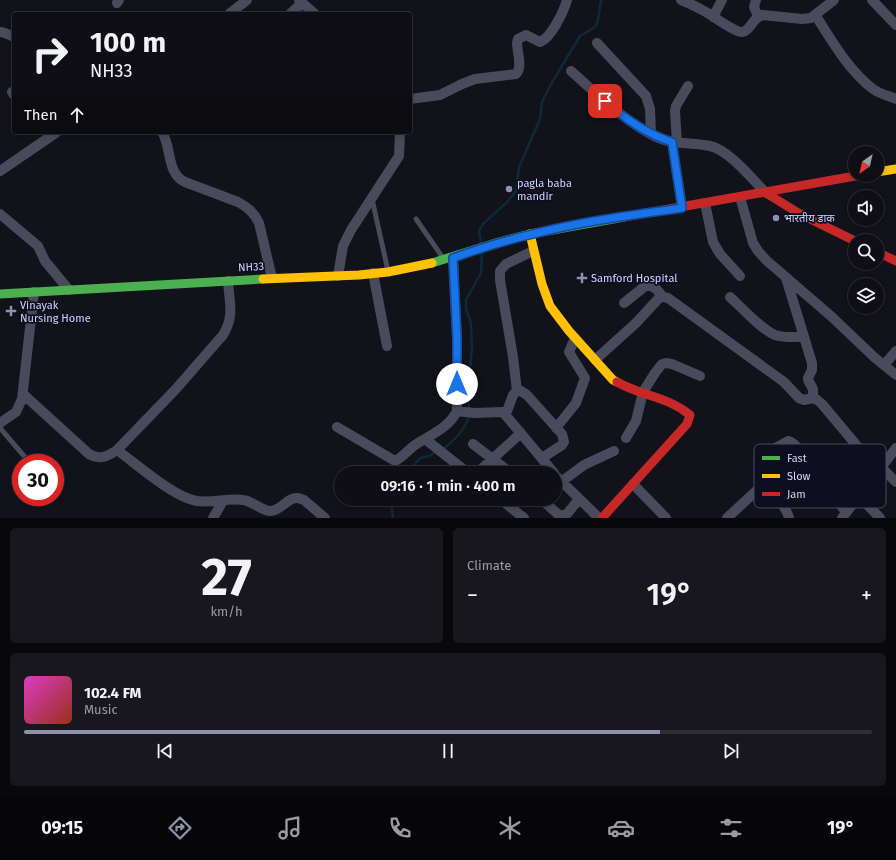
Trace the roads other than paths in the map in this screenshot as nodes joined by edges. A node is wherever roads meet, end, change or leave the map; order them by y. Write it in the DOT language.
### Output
graph roads {
  1 [pos="247,0"];
  2 [pos="567,0"];
  3 [pos="722,0"];
  4 [pos="756,0"];
  5 [pos="834,0"];
  6 [pos="872,0"];
  7 [pos="684,1"];
  8 [pos="300,2"];
  9 [pos="232,12"];
  10 [pos="292,12"];
  11 [pos="312,12"];
  12 [pos="758,16"];
  13 [pos="816,16"];
  14 [pos="713,17"];
  15 [pos="896,25"];
  16 [pos="0,32"];
  17 [pos="12,37"];
  18 [pos="597,43"];
  19 [pos="571,72"];
  20 [pos="688,86"];
  21 [pos="412,99"];
  22 [pos="896,99"];
  23 [pos="53,134"];
  24 [pos="163,134"];
  25 [pos="400,134"];
  26 [pos="651,134"];
  27 [pos="674,143"];
  28 [pos="895,170"];
  29 [pos="0,171"];
  30 [pos="884,171"];
  31 [pos="848,177"];
  32 [pos="766,193"];
  33 [pos="740,197"];
  34 [pos="372,199"];
  35 [pos="705,203"];
  36 [pos="682,208"];
  37 [pos="0,214"];
  38 [pos="416,219"];
  39 [pos="530,234"];
  40 [pos="848,237"];
  41 [pos="533,251"];
  42 [pos="884,254"];
  43 [pos="894,256"];
  44 [pos="449,259"];
  45 [pos="388,272"];
  46 [pos="373,273"];
  47 [pos="338,276"];
  48 [pos="740,276"];
  49 [pos="786,277"];
  50 [pos="272,278"];
  51 [pos="228,280"];
  52 [pos="69,290"];
  53 [pos="34,292"];
  54 [pos="0,294"];
  55 [pos="663,297"];
  56 [pos="730,297"];
  57 [pos="624,304"];
  58 [pos="803,337"];
  59 [pos="575,338"];
  60 [pos="387,346"];
  61 [pos="896,351"];
  62 [pos="595,360"];
  63 [pos="884,365"];
  64 [pos="896,375"];
  65 [pos="700,376"];
  66 [pos="517,392"];
  67 [pos="643,392"];
  68 [pos="23,394"];
  69 [pos="813,398"];
  70 [pos="460,412"];
  71 [pos="506,414"];
  72 [pos="0,423"];
  73 [pos="338,427"];
  74 [pos="0,428"];
  75 [pos="556,428"];
  76 [pos="521,433"];
  77 [pos="626,438"];
  78 [pos="425,439"];
  79 [pos="473,444"];
  80 [pos="781,444"];
  81 [pos="793,444"];
  82 [pos="858,444"];
  83 [pos="896,448"];
  84 [pos="117,450"];
  85 [pos="614,451"];
  86 [pos="22,454"];
  87 [pos="542,458"];
  88 [pos="492,459"];
  89 [pos="886,461"];
  90 [pos="459,466"];
  91 [pos="484,466"];
  92 [pos="502,466"];
  93 [pos="549,466"];
  94 [pos="562,474"];
  95 [pos="886,474"];
  96 [pos="562,481"];
  97 [pos="896,482"];
  98 [pos="633,484"];
  99 [pos="754,493"];
  100 [pos="579,499"];
  101 [pos="223,501"];
  102 [pos="509,506"];
  103 [pos="549,506"];
  104 [pos="785,508"];
  105 [pos="870,508"];
  106 [pos="213,518"];
  107 [pos="325,518"];
  108 [pos="524,518"];
  109 [pos="599,518"];
  110 [pos="602,518"];
  111 [pos="666,518"];
  112 [pos="727,518"];
  113 [pos="789,518"];
  114 [pos="880,518"];
  1 -- 9 [label="street"];
  2 -- 21 [label="street"];
  3 -- 14 [label="street"];
  4 -- 12 [label="street"];
  5 -- 13 [label="street"];
  6 -- 15 [label="street"];
  7 -- 14 [label="street"];
  8 -- 10 [label="street"];
  8 -- 11 [label="street"];
  12 -- 13 [label="street"];
  12 -- 14 [label="street"];
  13 -- 22 [label="street"];
  16 -- 17 [label="street"];
  18 -- 26 [label="street"];
  19 -- 26 [label="street"];
  20 -- 27 [label="street"];
  23 -- 29 [label="street"];
  24 -- 50 [label="street"];
  25 -- 34 [label="street"];
  26 -- 27 [label="street"];
  27 -- 32 [label="street"];
  27 -- 36 [label="street"];
  28 -- 30 [label="main road"];
  31 -- 32 [label="main road, NH33"];
  32 -- 33 [label="main road, NH33"];
  32 -- 40 [label="main road"];
  33 -- 35 [label="main road, NH33"];
  33 -- 49 [label="street"];
  34 -- 45 [label="lane"];
  34 -- 47 [label="street"];
  35 -- 36 [label="main road, NH33"];
  35 -- 48 [label="street"];
  36 -- 39 [label="main road, NH33"];
  37 -- 52 [label="street"];
  38 -- 44 [label="lane"];
  39 -- 41 [label="main road"];
  39 -- 44 [label="main road, NH33"];
  41 -- 59 [label="main road"];
  41 -- 66 [label="street"];
  42 -- 43 [label="main road"];
  44 -- 45 [label="main road, NH33"];
  44 -- 70 [label="street"];
  45 -- 46 [label="main road, NH33"];
  46 -- 47 [label="main road, NH33"];
  46 -- 60 [label="street"];
  47 -- 50 [label="main road, NH33"];
  49 -- 58 [label="street"];
  49 -- 63 [label="street"];
  50 -- 51 [label="main road, NH33"];
  51 -- 52 [label="main road, NH33"];
  51 -- 84 [label="street"];
  52 -- 53 [label="main road, NH33"];
  53 -- 54 [label="main road, NH33"];
  53 -- 68 [label="street"];
  55 -- 57 [label="street"];
  55 -- 62 [label="street"];
  55 -- 69 [label="street"];
  56 -- 58 [label="street"];
  58 -- 69 [label="street"];
  59 -- 62 [label="main road"];
  59 -- 75 [label="street"];
  61 -- 63 [label="street"];
  62 -- 67 [label="main road"];
  63 -- 64 [label="street"];
  65 -- 67 [label="street"];
  66 -- 71 [label="street"];
  66 -- 75 [label="street"];
  67 -- 77 [label="street"];
  67 -- 98 [label="main road"];
  68 -- 72 [label="street"];
  68 -- 84 [label="street"];
  69 -- 82 [label="street"];
  70 -- 71 [label="street"];
  70 -- 78 [label="street"];
  71 -- 76 [label="street"];
  73 -- 78 [label="street"];
  74 -- 86 [label="lane"];
  75 -- 87 [label="street"];
  76 -- 87 [label="street"];
  76 -- 88 [label="street"];
  78 -- 90 [label="street"];
  79 -- 88 [label="street"];
  80 -- 81 [label="street"];
  83 -- 89 [label="street"];
  84 -- 101 [label="street"];
  85 -- 94 [label="street"];
  87 -- 93 [label="street"];
  88 -- 91 [label="street"];
  88 -- 92 [label="street"];
  95 -- 97 [label="street"];
  96 -- 100 [label="street"];
  98 -- 110 [label="main road"];
  98 -- 111 [label="street"];
  99 -- 112 [label="street"];
  100 -- 103 [label="street"];
  100 -- 109 [label="street"];
  101 -- 106 [label="street"];
  101 -- 107 [label="street"];
  102 -- 108 [label="street"];
  104 -- 113 [label="street"];
  105 -- 114 [label="street"];
}
